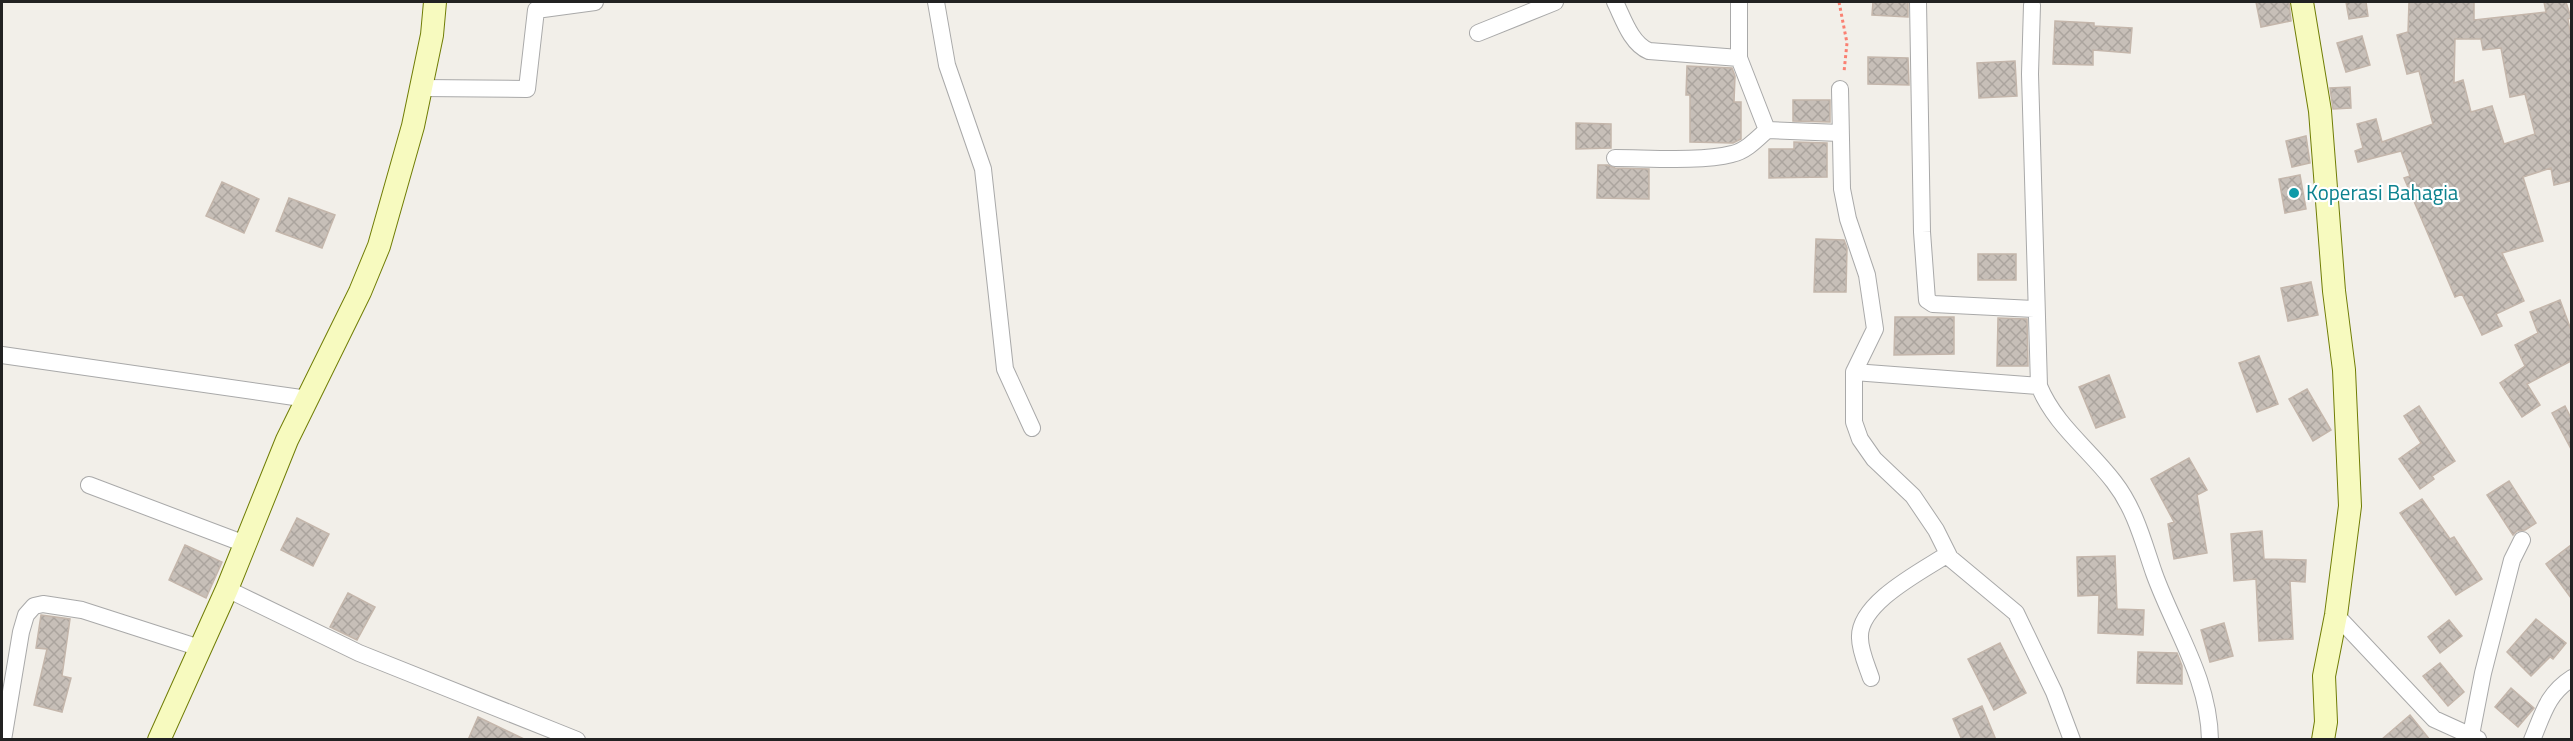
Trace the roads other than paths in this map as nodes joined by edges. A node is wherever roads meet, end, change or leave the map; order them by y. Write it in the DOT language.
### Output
graph roads {
  1 [pos="435,2"];
  2 [pos="595,2"];
  3 [pos="936,2"];
  4 [pos="1555,2"];
  5 [pos="1615,2"];
  6 [pos="1739,2"];
  7 [pos="1918,2"];
  8 [pos="2302,2"];
  9 [pos="2032,5"];
  10 [pos="1478,33"];
  11 [pos="1739,58"];
  12 [pos="422,88"];
  13 [pos="1840,89"];
  14 [pos="1767,130"];
  15 [pos="1840,133"];
  16 [pos="1615,159"];
  17 [pos="2035,309"];
  18 [pos="2,355"];
  19 [pos="1854,372"];
  20 [pos="2038,386"];
  21 [pos="308,399"];
  22 [pos="1032,428"];
  23 [pos="89,485"];
  24 [pos="2522,540"];
  25 [pos="245,544"];
  26 [pos="1948,554"];
  27 [pos="226,589"];
  28 [pos="2336,615"];
  29 [pos="200,648"];
  30 [pos="1872,678"];
  31 [pos="2571,678"];
  32 [pos="2327,734"];
  33 [pos="2475,737"];
  34 [pos="3,740"];
  35 [pos="159,740"];
  36 [pos="577,740"];
  37 [pos="2072,740"];
  38 [pos="2210,740"];
  39 [pos="2532,740"];
  1 -- 12 [label="street"];
  2 -- 12 [label="street"];
  3 -- 22 [label="street"];
  4 -- 10 [label="street"];
  5 -- 11 [label="street"];
  6 -- 11 [label="street"];
  7 -- 17 [label="street"];
  8 -- 28 [label="street"];
  9 -- 17 [label="street"];
  11 -- 14 [label="street"];
  12 -- 21 [label="street"];
  13 -- 15 [label="street"];
  14 -- 15 [label="street"];
  14 -- 16 [label="street"];
  15 -- 19 [label="street"];
  17 -- 20 [label="street"];
  18 -- 21 [label="street"];
  19 -- 20 [label="street"];
  19 -- 26 [label="street"];
  20 -- 38 [label="street"];
  21 -- 25 [label="street"];
  23 -- 25 [label="street"];
  24 -- 33 [label="street"];
  25 -- 27 [label="street"];
  26 -- 30 [label="street"];
  26 -- 37 [label="street"];
  27 -- 29 [label="street"];
  27 -- 36 [label="street"];
  28 -- 32 [label="street"];
  28 -- 33 [label="street"];
  29 -- 34 [label="street"];
  29 -- 35 [label="street"];
  31 -- 39 [label="street"];
}
